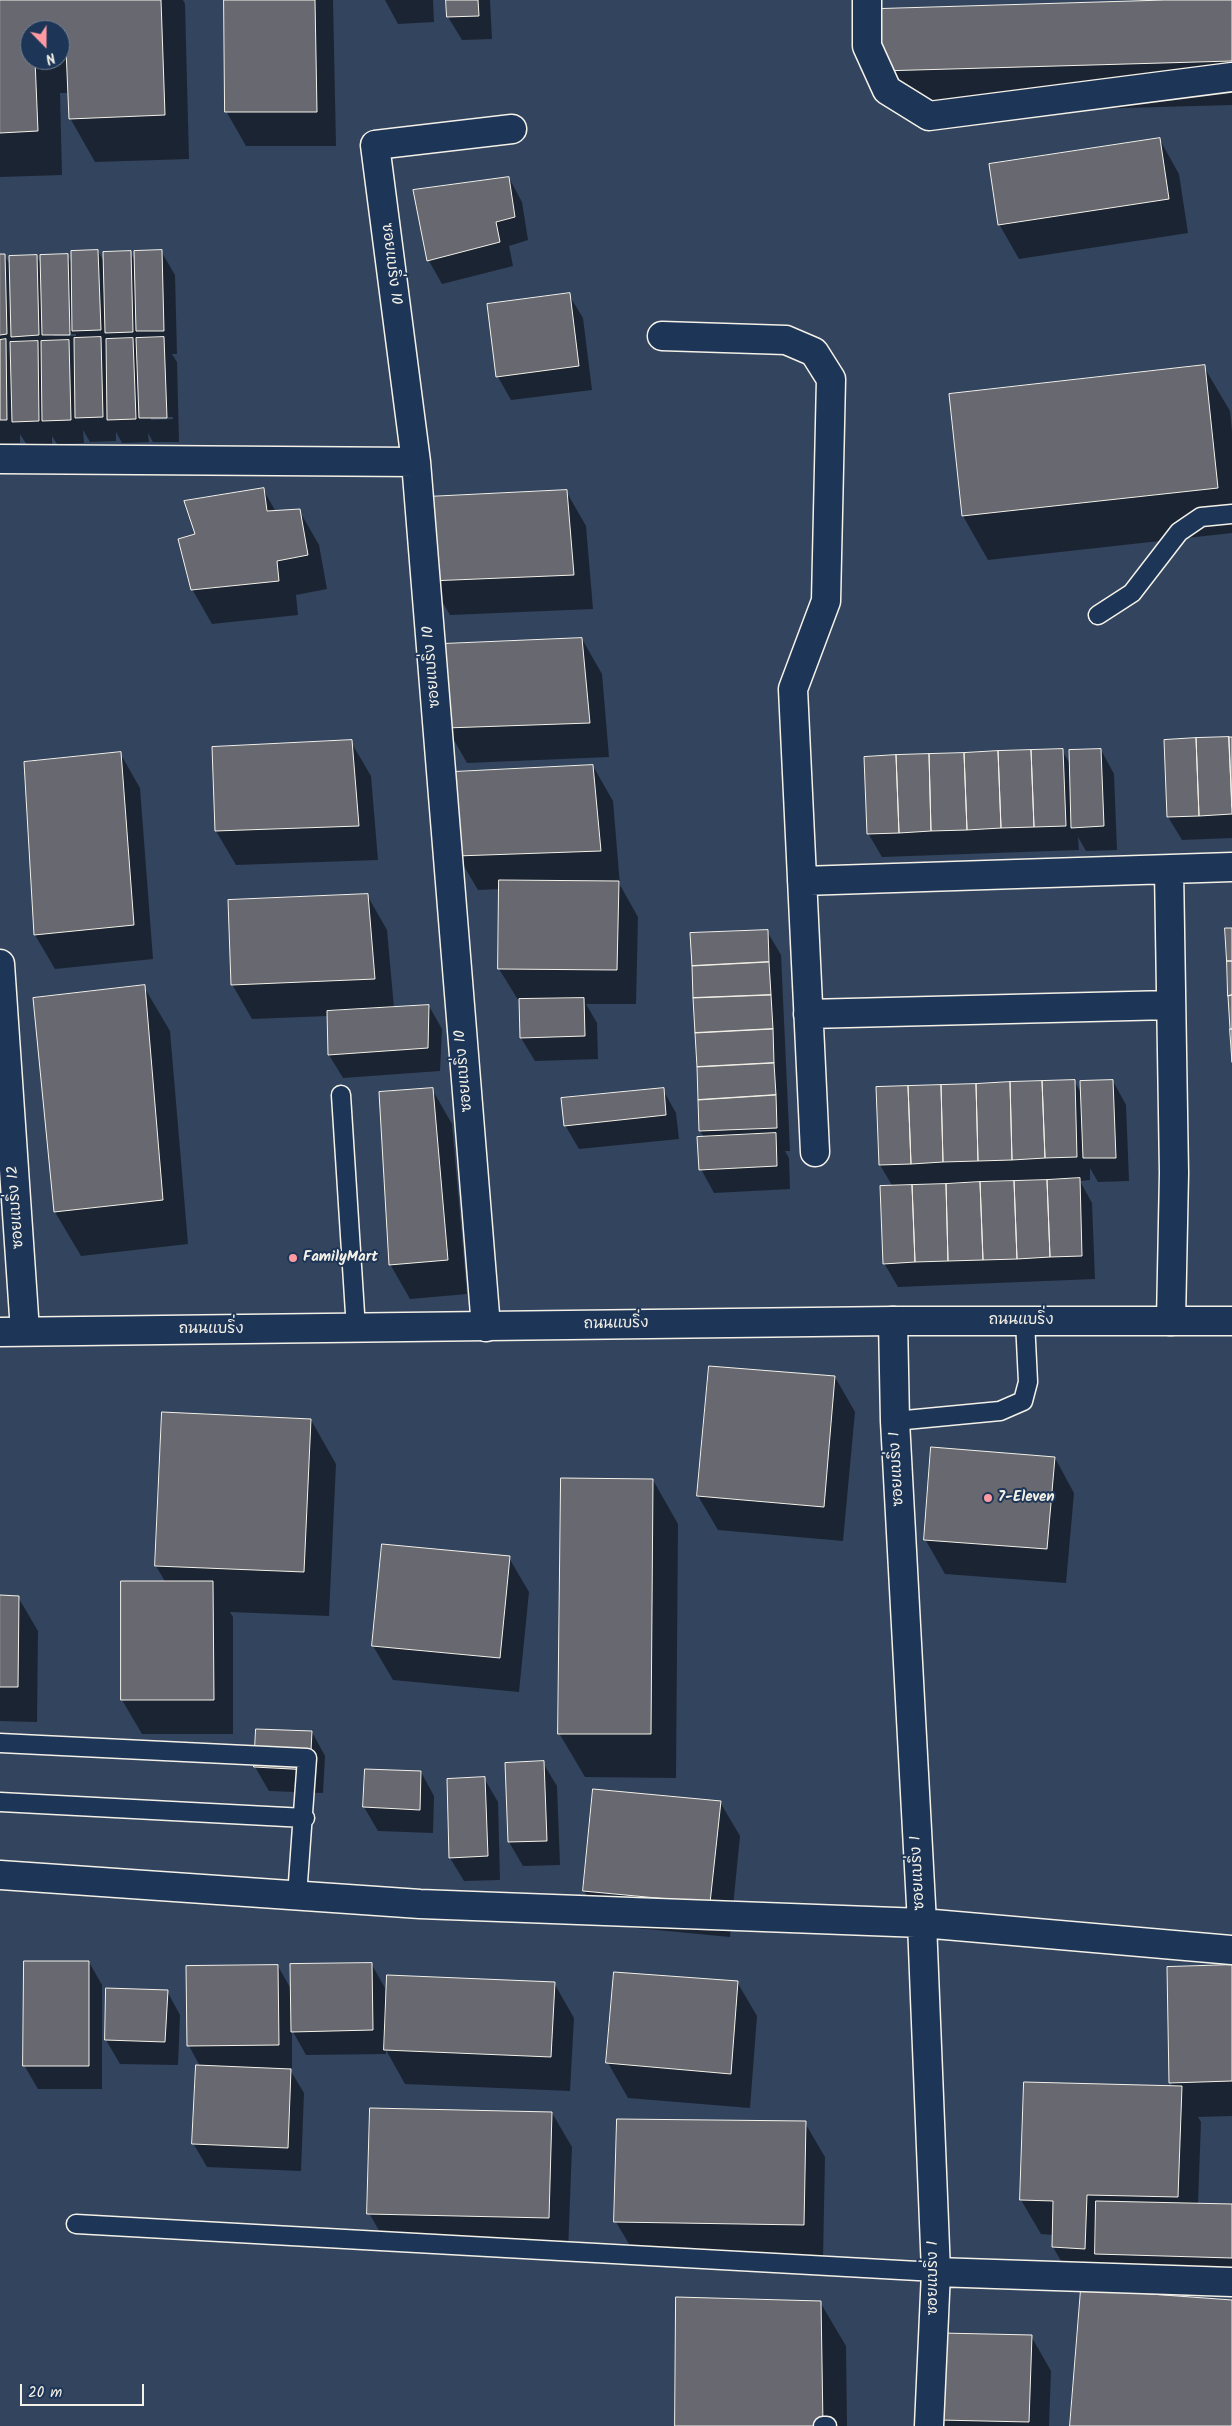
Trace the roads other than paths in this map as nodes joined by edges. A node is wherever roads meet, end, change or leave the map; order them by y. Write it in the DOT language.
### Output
graph roads {
  1 [pos="867,0"];
  2 [pos="1232,76"];
  3 [pos="512,129"];
  4 [pos="662,336"];
  5 [pos="0,459"];
  6 [pos="416,462"];
  7 [pos="1232,514"];
  8 [pos="1098,615"];
  9 [pos="1232,868"];
  10 [pos="1169,870"];
  11 [pos="802,881"];
  12 [pos="0,971"];
  13 [pos="1170,1005"];
  14 [pos="808,1014"];
  15 [pos="341,1095"];
  16 [pos="815,1152"];
  17 [pos="893,1321"];
  18 [pos="1026,1321"];
  19 [pos="1171,1321"];
  20 [pos="1232,1321"];
  21 [pos="486,1328"];
  22 [pos="356,1329"];
  23 [pos="13,1332"];
  24 [pos="895,1421"];
  25 [pos="0,1743"];
  26 [pos="0,1802"];
  27 [pos="305,1818"];
  28 [pos="0,1875"];
  29 [pos="297,1896"];
  30 [pos="922,1924"];
  31 [pos="1232,1950"];
  32 [pos="76,2224"];
  33 [pos="936,2272"];
  34 [pos="1232,2282"];
  35 [pos="929,2426"];
  1 -- 2 [label="street"];
  3 -- 6 [label="street, ซอยแบริ่ง 10"];
  4 -- 11 [label="street"];
  5 -- 6 [label="street"];
  6 -- 21 [label="street, ซอยแบริ่ง 10"];
  7 -- 8 [label="lane"];
  9 -- 10 [label="street"];
  10 -- 11 [label="street"];
  10 -- 13 [label="street"];
  11 -- 14 [label="street"];
  12 -- 23 [label="street, ซอยแบริ่ง 12"];
  13 -- 14 [label="street"];
  13 -- 19 [label="street"];
  14 -- 16 [label="street"];
  15 -- 22 [label="lane"];
  17 -- 18 [label="street, ถนนแบริ่ง"];
  17 -- 21 [label="street, ถนนแบริ่ง"];
  17 -- 24 [label="street, ซอยแบริ่ง 1"];
  18 -- 19 [label="street, ถนนแบริ่ง"];
  18 -- 24 [label="lane"];
  19 -- 20 [label="street, ถนนแบริ่ง"];
  21 -- 22 [label="street, ถนนแบริ่ง"];
  22 -- 23 [label="street, ถนนแบริ่ง"];
  24 -- 30 [label="street, ซอยแบริ่ง 1"];
  25 -- 27 [label="lane"];
  26 -- 27 [label="lane"];
  27 -- 29 [label="lane"];
  28 -- 29 [label="street"];
  29 -- 30 [label="street"];
  30 -- 31 [label="street"];
  30 -- 33 [label="street, ซอยแบริ่ง 1"];
  32 -- 33 [label="lane"];
  33 -- 34 [label="street"];
  33 -- 35 [label="street, ซอยแบริ่ง 1"];
}
